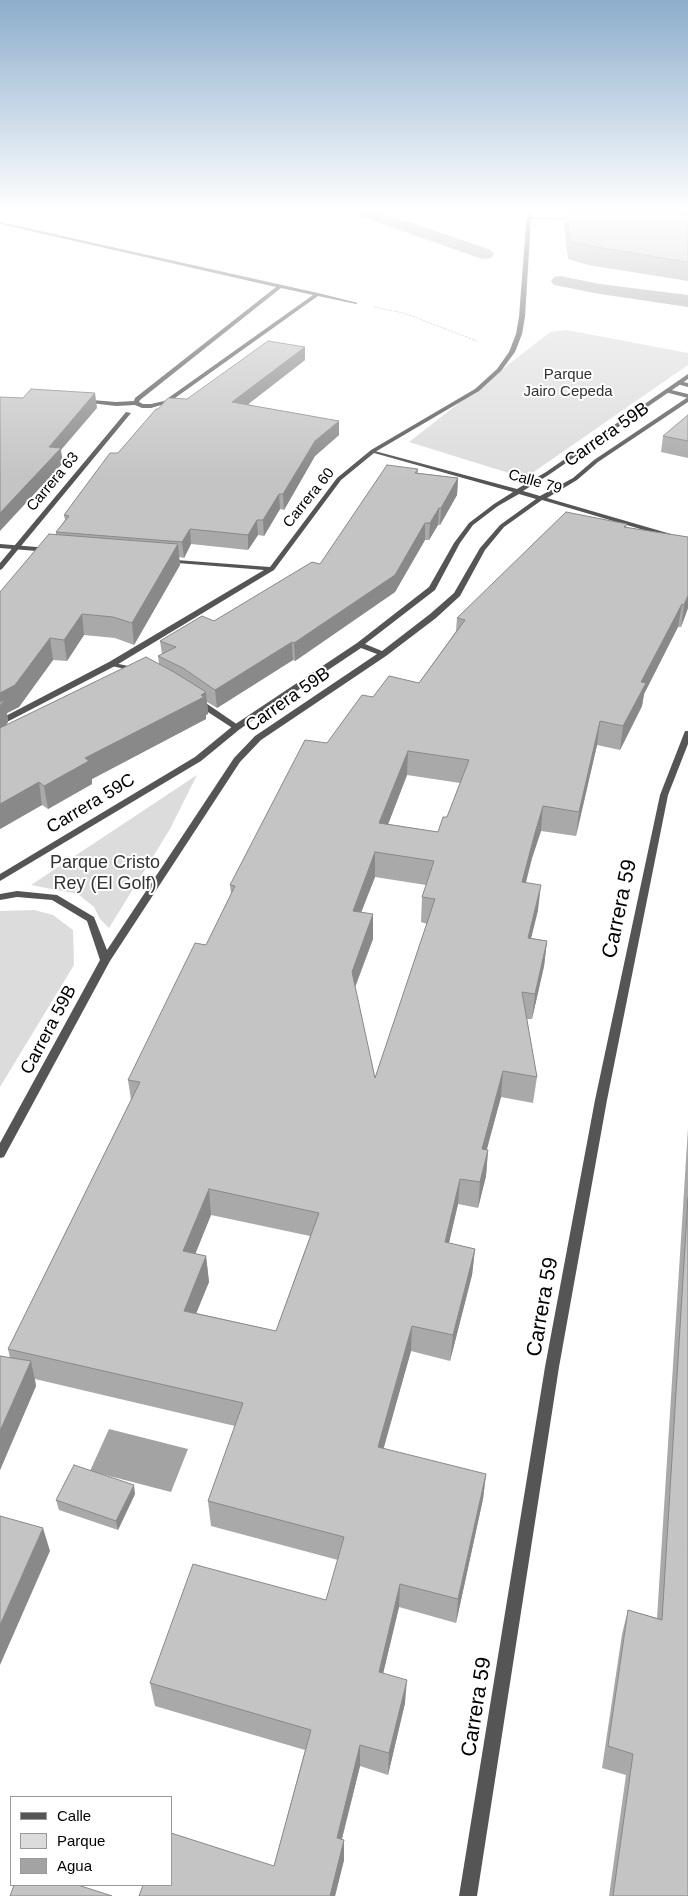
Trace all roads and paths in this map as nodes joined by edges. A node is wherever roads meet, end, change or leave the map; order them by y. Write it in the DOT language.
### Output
graph roads {
  1 [pos="262,300"];
  2 [pos="309,300"];
  3 [pos="345,300"];
  4 [pos="523,300"];
  5 [pos="356,303"];
  6 [pos="477,341"];
  7 [pos="688,376"];
  8 [pos="679,383"];
  9 [pos="688,385"];
  10 [pos="667,391"];
  11 [pos="688,397"];
  12 [pos="72,399"];
  13 [pos="136,403"];
  14 [pos="128,413"];
  15 [pos="373,451"];
  16 [pos="517,491"];
  17 [pos="541,498"];
  18 [pos="688,542"];
  19 [pos="0,546"];
  20 [pos="17,547"];
  21 [pos="56,550"];
  22 [pos="154,559"];
  23 [pos="0,568"];
  24 [pos="272,569"];
  25 [pos="360,644"];
  26 [pos="383,654"];
  27 [pos="112,664"];
  28 [pos="145,672"];
  29 [pos="188,695"];
  30 [pos="0,722"];
  31 [pos="237,727"];
  32 [pos="688,733"];
  33 [pos="198,759"];
  34 [pos="0,878"];
  35 [pos="0,897"];
  36 [pos="105,960"];
  37 [pos="0,1154"];
  38 [pos="468,1896"];
  1 -- 13 [label="street"];
  2 -- 13 [label="street"];
  3 -- 5 [label="street"];
  4 -- 15 [label="street, Carrera 60"];
  5 -- 6 [label="path"];
  7 -- 8 [label="street, Carrera 59B"];
  8 -- 9 [label="street"];
  8 -- 10 [label="street, Carrera 59B"];
  10 -- 11 [label="street"];
  10 -- 16 [label="street, Carrera 59B"];
  11 -- 17 [label="street, Carrera 59B"];
  12 -- 13 [label="street"];
  14 -- 20 [label="street, Carrera 63"];
  15 -- 16 [label="street, Calle 79"];
  15 -- 24 [label="street, Carrera 60"];
  16 -- 17 [label="street, Calle 79"];
  16 -- 25 [label="street, Carrera 59B"];
  17 -- 18 [label="street, Calle 79"];
  17 -- 26 [label="street, Carrera 59B"];
  19 -- 20 [label="street"];
  20 -- 21 [label="street"];
  20 -- 23 [label="street, Carrera 63"];
  22 -- 24 [label="street"];
  24 -- 27 [label="street, Carrera 60"];
  25 -- 26 [label="street"];
  25 -- 31 [label="street, Carrera 59B"];
  26 -- 36 [label="street, Carrera 59B"];
  27 -- 28 [label="street"];
  27 -- 30 [label="street, Carrera 60"];
  29 -- 31 [label="street"];
  31 -- 33 [label="street, Carrera 59B"];
  32 -- 38 [label="street, Carrera 59"];
  33 -- 34 [label="street, Carrera 59C"];
  35 -- 36 [label="street"];
  36 -- 37 [label="street, Carrera 59B"];
}
